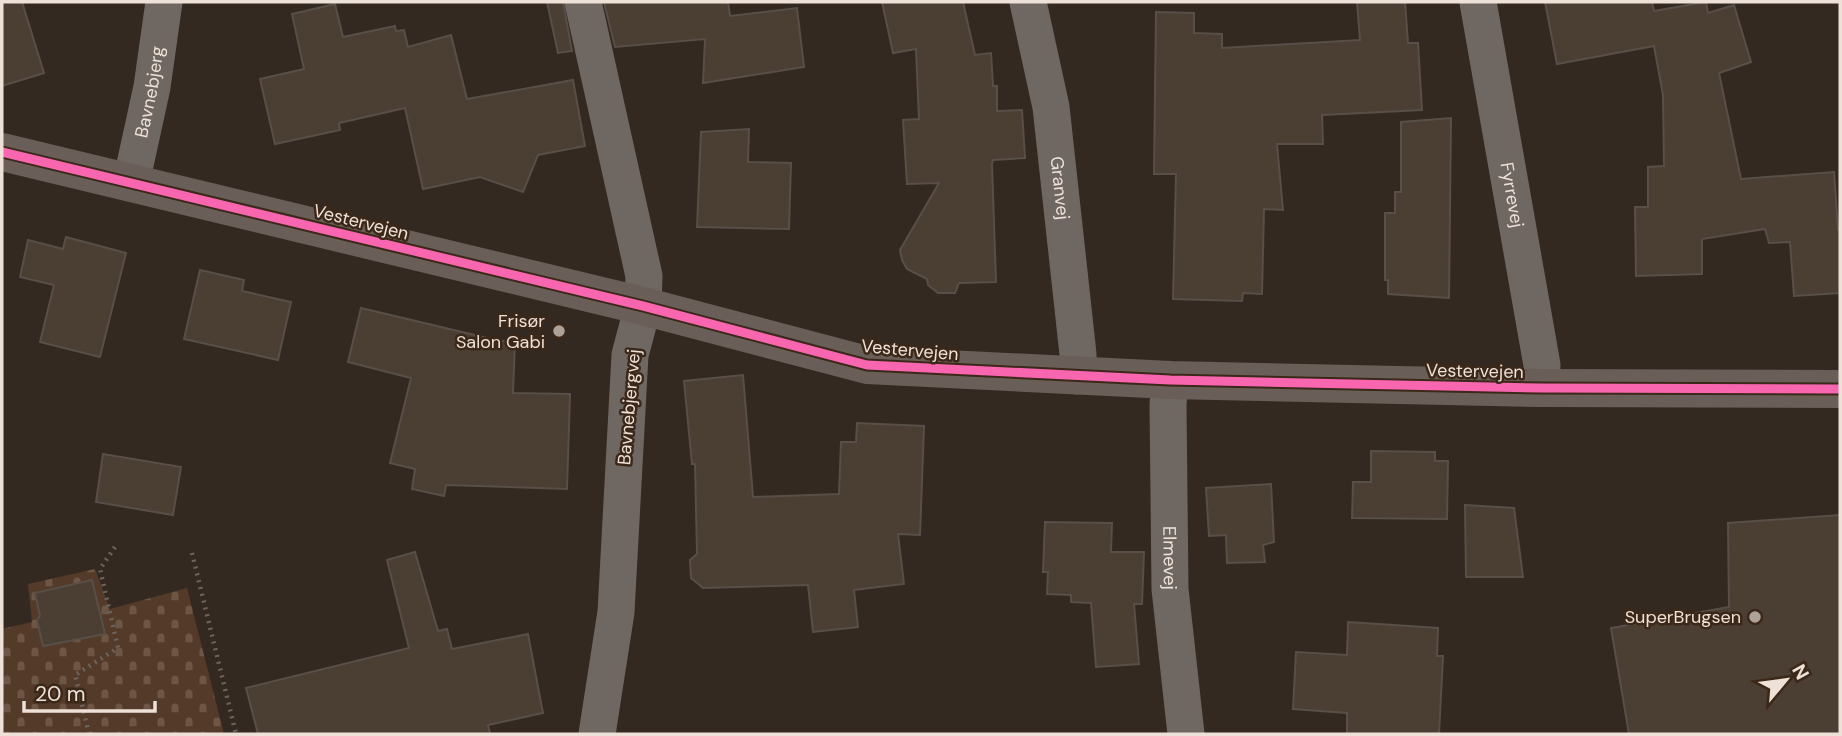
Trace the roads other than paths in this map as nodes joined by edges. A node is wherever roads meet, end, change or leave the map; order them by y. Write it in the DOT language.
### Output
graph roads {
  1 [pos="164,2"];
  2 [pos="583,2"];
  3 [pos="1028,2"];
  4 [pos="1478,2"];
  5 [pos="2,152"];
  6 [pos="131,183"];
  7 [pos="643,306"];
  8 [pos="1077,376"];
  9 [pos="1170,380"];
  10 [pos="1541,388"];
  11 [pos="1840,389"];
  12 [pos="597,734"];
  13 [pos="1186,734"];
  1 -- 6 [label="street, Bavnebjerg"];
  2 -- 7 [label="street, Bavnebjergvej"];
  3 -- 8 [label="street, Granvej"];
  4 -- 10 [label="street, Fyrrevej"];
  5 -- 6 [label="street, Vestervejen"];
  6 -- 7 [label="street, Vestervejen"];
  7 -- 8 [label="street, Vestervejen"];
  7 -- 12 [label="street, Bavnebjergvej"];
  8 -- 9 [label="street, Vestervejen"];
  9 -- 10 [label="street, Vestervejen"];
  9 -- 13 [label="street, Elmevej"];
  10 -- 11 [label="street, Vestervejen"];
}
